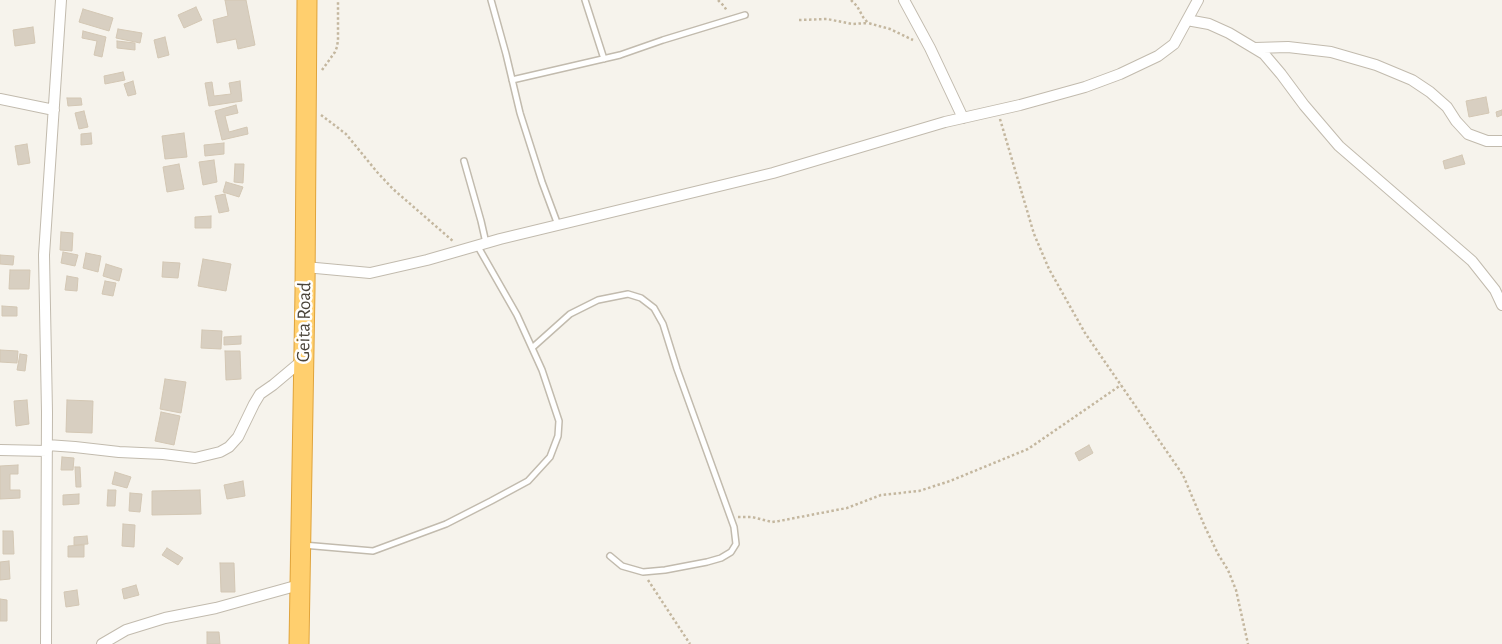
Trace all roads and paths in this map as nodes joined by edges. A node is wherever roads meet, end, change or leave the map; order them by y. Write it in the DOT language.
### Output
graph roads {
  1 [pos="61,0"];
  2 [pos="307,0"];
  3 [pos="338,0"];
  4 [pos="491,0"];
  5 [pos="584,0"];
  6 [pos="718,0"];
  7 [pos="851,0"];
  8 [pos="904,0"];
  9 [pos="1198,0"];
  10 [pos="745,16"];
  11 [pos="731,19"];
  12 [pos="799,20"];
  13 [pos="1187,20"];
  14 [pos="868,23"];
  15 [pos="930,48"];
  16 [pos="1255,48"];
  17 [pos="604,59"];
  18 [pos="319,75"];
  19 [pos="512,80"];
  20 [pos="0,99"];
  21 [pos="54,110"];
  22 [pos="997,110"];
  23 [pos="315,111"];
  24 [pos="963,118"];
  25 [pos="1502,141"];
  26 [pos="464,161"];
  27 [pos="558,225"];
  28 [pos="481,244"];
  29 [pos="463,249"];
  30 [pos="305,267"];
  31 [pos="1502,303"];
  32 [pos="532,348"];
  33 [pos="304,359"];
  34 [pos="1120,385"];
  35 [pos="47,448"];
  36 [pos="0,450"];
  37 [pos="731,517"];
  38 [pos="300,545"];
  39 [pos="610,556"];
  40 [pos="643,572"];
  41 [pos="299,585"];
  42 [pos="46,644"];
  43 [pos="102,644"];
  44 [pos="299,644"];
  45 [pos="690,644"];
  46 [pos="1248,644"];
  1 -- 21 [label="street"];
  2 -- 30 [label="highway, Geita Road"];
  3 -- 18 [label="path"];
  4 -- 19 [label="lane"];
  5 -- 17 [label="lane"];
  6 -- 11 [label="path"];
  7 -- 14 [label="path"];
  8 -- 15 [label="street"];
  9 -- 13 [label="street"];
  10 -- 11 [label="lane"];
  11 -- 17 [label="lane"];
  12 -- 14 [label="path"];
  13 -- 16 [label="street"];
  13 -- 22 [label="street"];
  14 -- 15 [label="path"];
  15 -- 24 [label="street"];
  16 -- 25 [label="street"];
  16 -- 31 [label="street"];
  17 -- 19 [label="lane"];
  19 -- 27 [label="lane"];
  20 -- 21 [label="street"];
  21 -- 35 [label="street"];
  22 -- 24 [label="street"];
  22 -- 34 [label="path"];
  23 -- 29 [label="path"];
  24 -- 27 [label="street"];
  26 -- 28 [label="lane"];
  27 -- 28 [label="street"];
  28 -- 29 [label="street"];
  28 -- 32 [label="lane"];
  29 -- 30 [label="street"];
  30 -- 33 [label="highway, Geita Road"];
  32 -- 37 [label="lane"];
  32 -- 38 [label="lane"];
  33 -- 35 [label="street"];
  33 -- 38 [label="highway, Geita Road"];
  34 -- 37 [label="path"];
  34 -- 46 [label="path"];
  35 -- 36 [label="street"];
  35 -- 42 [label="street"];
  37 -- 40 [label="lane"];
  38 -- 41 [label="highway, Geita Road"];
  39 -- 40 [label="lane"];
  40 -- 45 [label="path"];
  41 -- 43 [label="street"];
  41 -- 44 [label="highway, Geita Road"];
}
